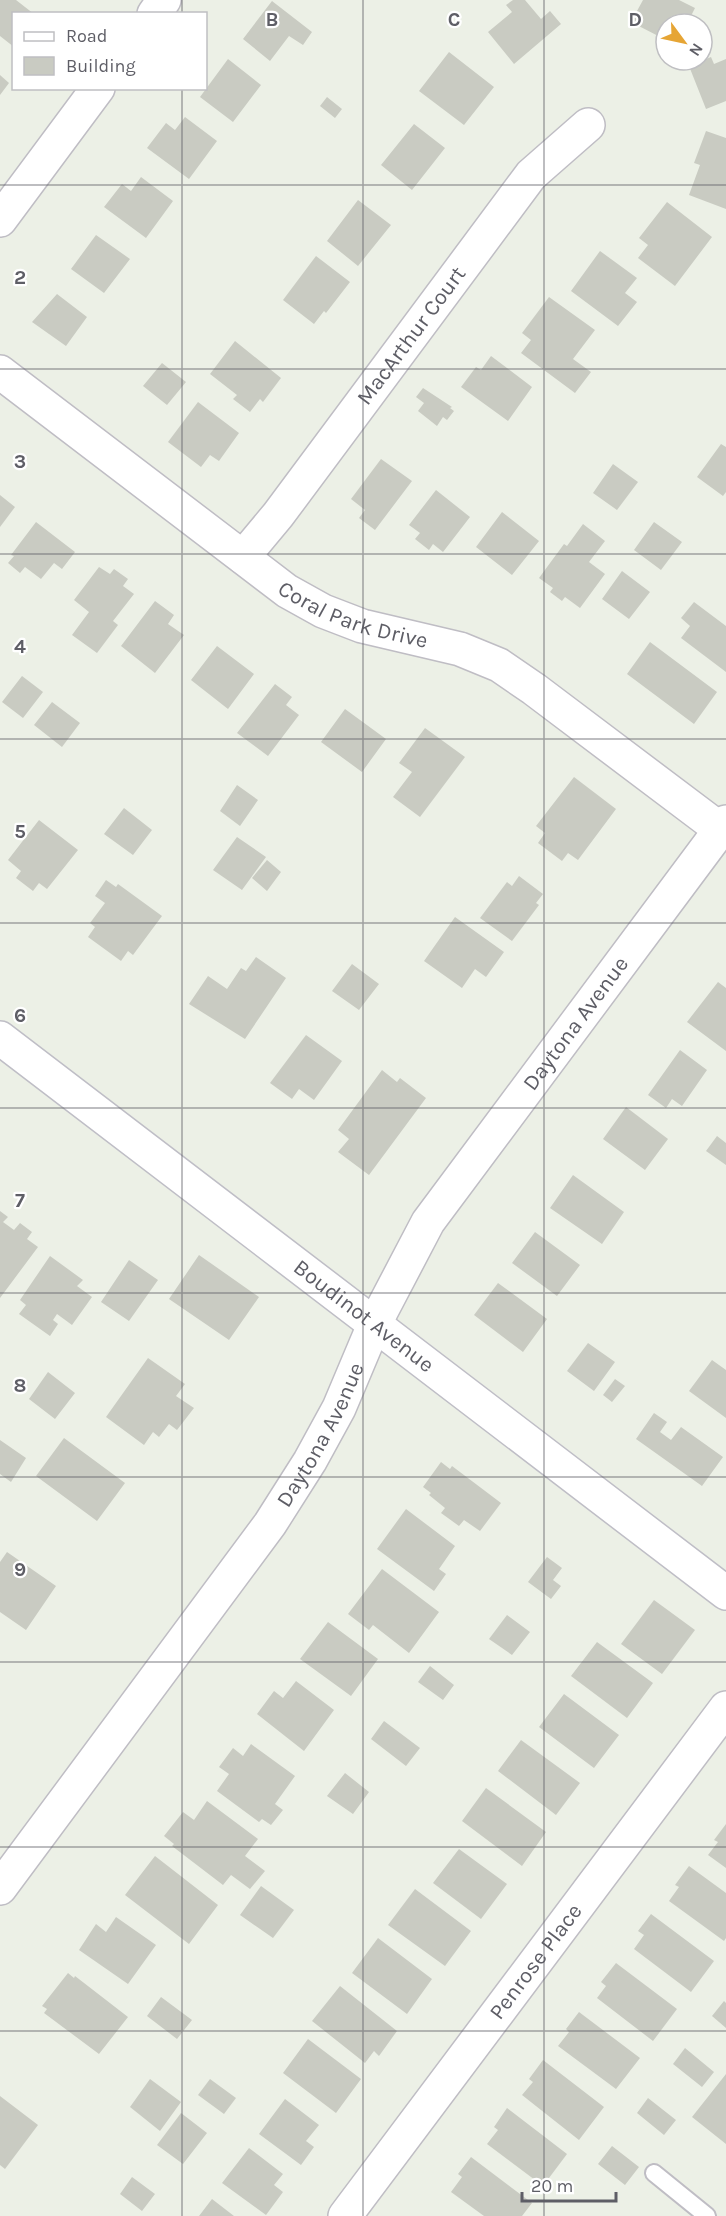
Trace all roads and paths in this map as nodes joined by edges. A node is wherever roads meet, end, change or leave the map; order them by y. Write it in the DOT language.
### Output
graph roads {
  1 [pos="97,90"];
  2 [pos="588,124"];
  3 [pos="0,220"];
  4 [pos="0,372"];
  5 [pos="243,557"];
  6 [pos="723,826"];
  7 [pos="0,1038"];
  8 [pos="374,1325"];
  9 [pos="726,1593"];
  10 [pos="726,1708"];
  11 [pos="0,1888"];
  12 [pos="654,2173"];
  13 [pos="345,2216"];
  14 [pos="707,2216"];
  1 -- 3 [label="street"];
  2 -- 5 [label="street, MacArthur Court"];
  4 -- 5 [label="street, Coral Park Drive"];
  5 -- 6 [label="street, Coral Park Drive"];
  6 -- 8 [label="street, Daytona Avenue"];
  7 -- 8 [label="street, Boudinot Avenue"];
  8 -- 9 [label="street, Boudinot Avenue"];
  8 -- 11 [label="street, Daytona Avenue"];
  10 -- 13 [label="street, Penrose Place"];
  12 -- 14 [label="lane"];
}
